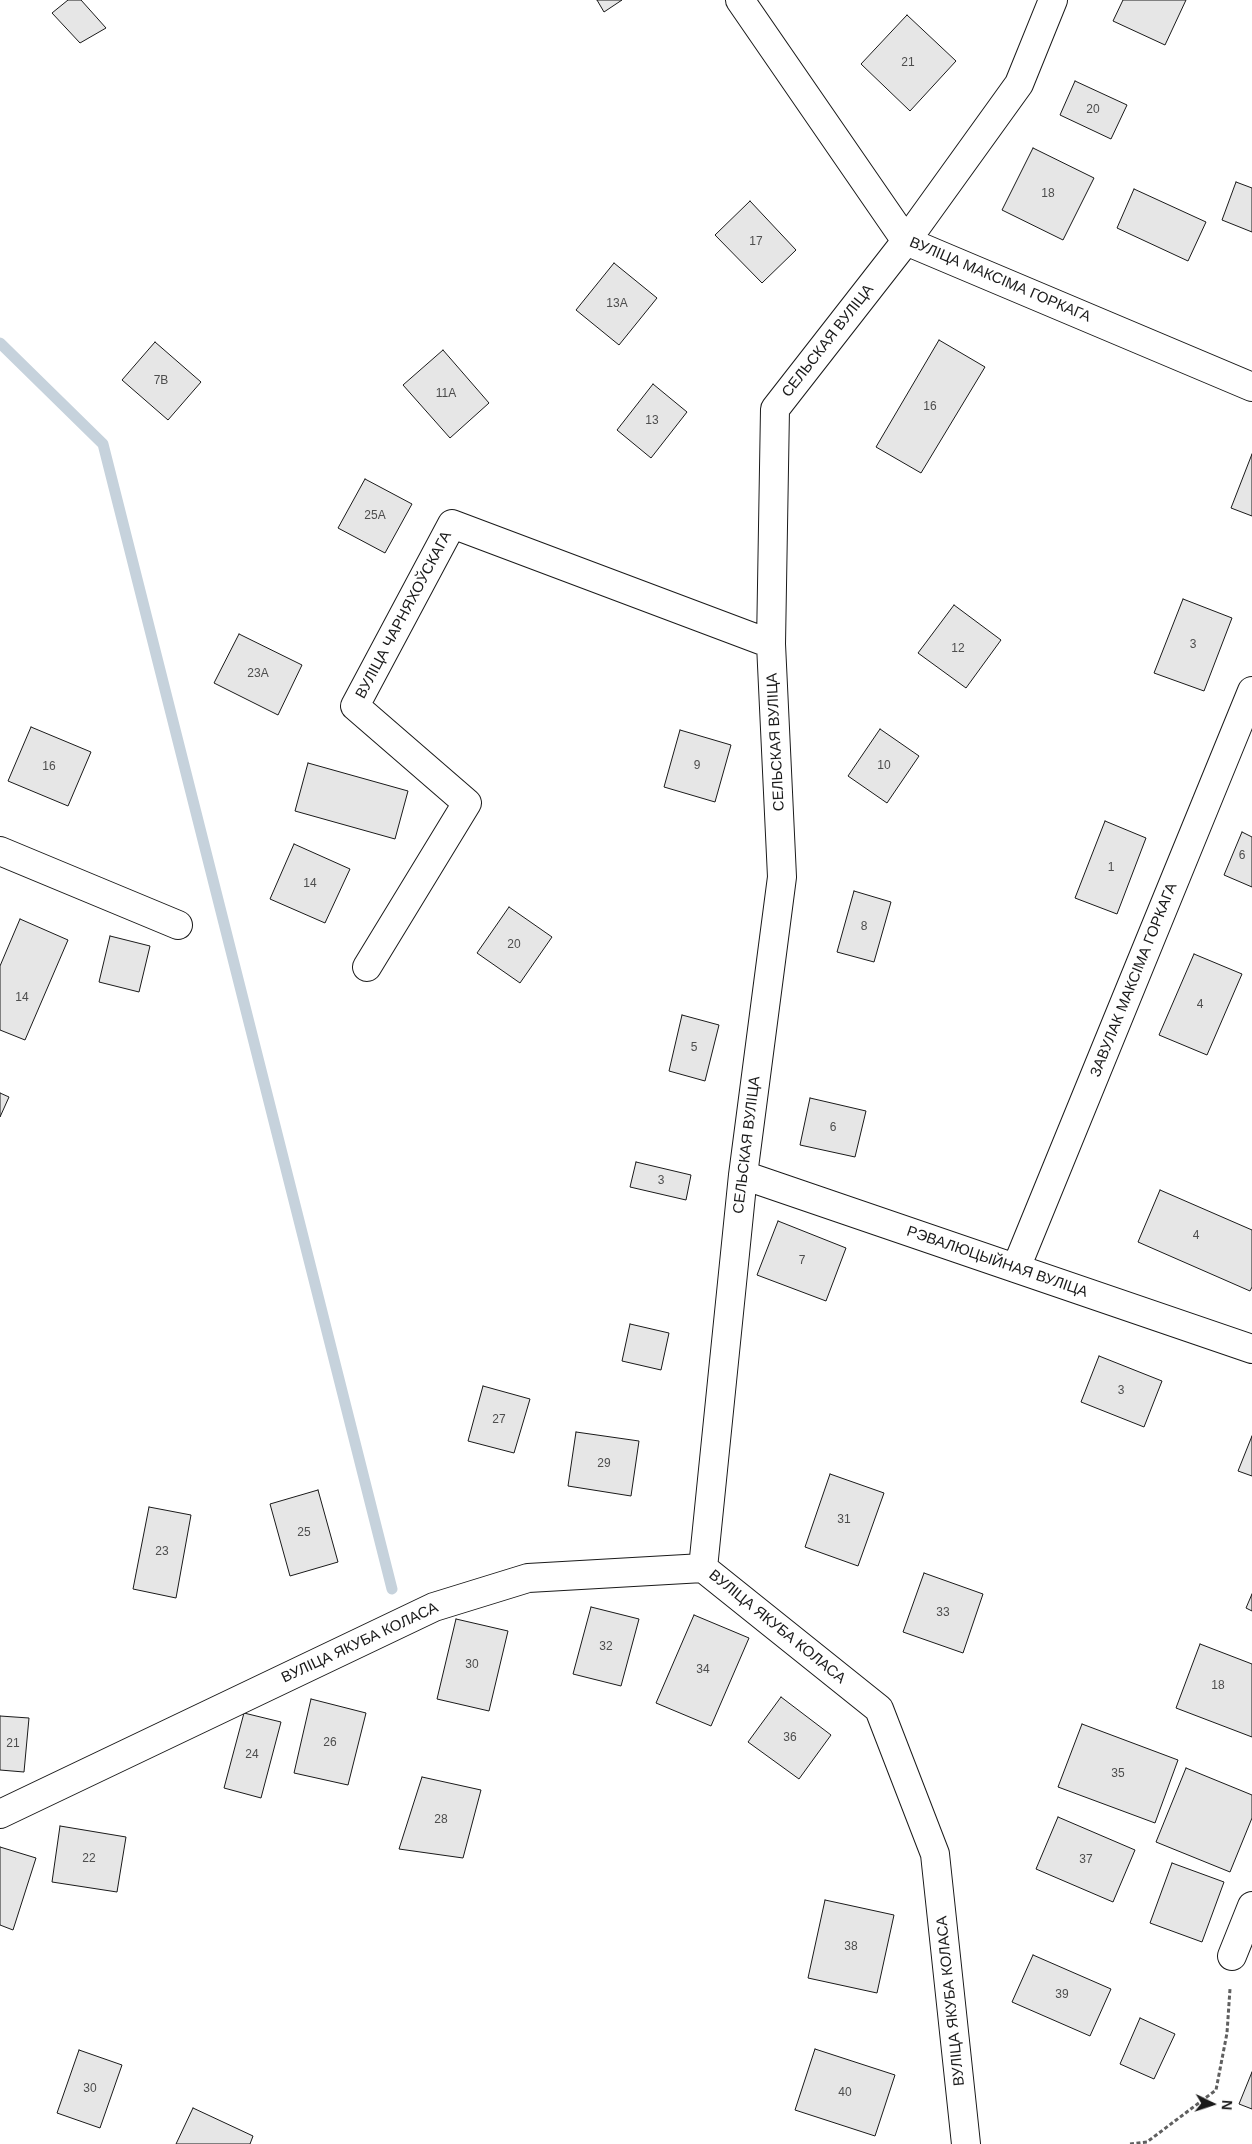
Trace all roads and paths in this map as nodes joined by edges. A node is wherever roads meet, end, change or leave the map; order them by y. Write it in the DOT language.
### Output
graph roads {
  1 [pos="740,0"];
  2 [pos="1054,0"];
  3 [pos="906,241"];
  4 [pos="1252,387"];
  5 [pos="771,644"];
  6 [pos="1252,691"];
  7 [pos="0,851"];
  8 [pos="178,925"];
  9 [pos="367,966"];
  10 [pos="743,1175"];
  11 [pos="1016,1268"];
  12 [pos="1252,1348"];
  13 [pos="703,1568"];
  14 [pos="0,1814"];
  15 [pos="1252,1906"];
  16 [pos="1232,1956"];
  17 [pos="966,2144"];
  18 [pos="1130,2144"];
  1 -- 3 [label="street, ВУЛІЦА МАКСІМА ГОРКАГА"];
  2 -- 3 [label="street, СЕЛЬСКАЯ ВУЛІЦА"];
  3 -- 4 [label="street, ВУЛІЦА МАКСІМА ГОРКАГА"];
  3 -- 5 [label="street, СЕЛЬСКАЯ ВУЛІЦА"];
  5 -- 9 [label="street, ВУЛІЦА ЧАРНЯХОЎСКАГА"];
  5 -- 10 [label="street, СЕЛЬСКАЯ ВУЛІЦА"];
  6 -- 11 [label="street, ЗАВУЛАК МАКСІМА ГОРКАГА"];
  7 -- 8 [label="street"];
  10 -- 11 [label="street, РЭВАЛЮЦЫЙНАЯ ВУЛІЦА"];
  10 -- 13 [label="street, СЕЛЬСКАЯ ВУЛІЦА"];
  11 -- 12 [label="street, РЭВАЛЮЦЫЙНАЯ ВУЛІЦА"];
  13 -- 14 [label="street, ВУЛІЦА ЯКУБА КОЛАСА"];
  13 -- 17 [label="street, ВУЛІЦА ЯКУБА КОЛАСА"];
  15 -- 16 [label="street"];
  16 -- 18 [label="path"];
}
